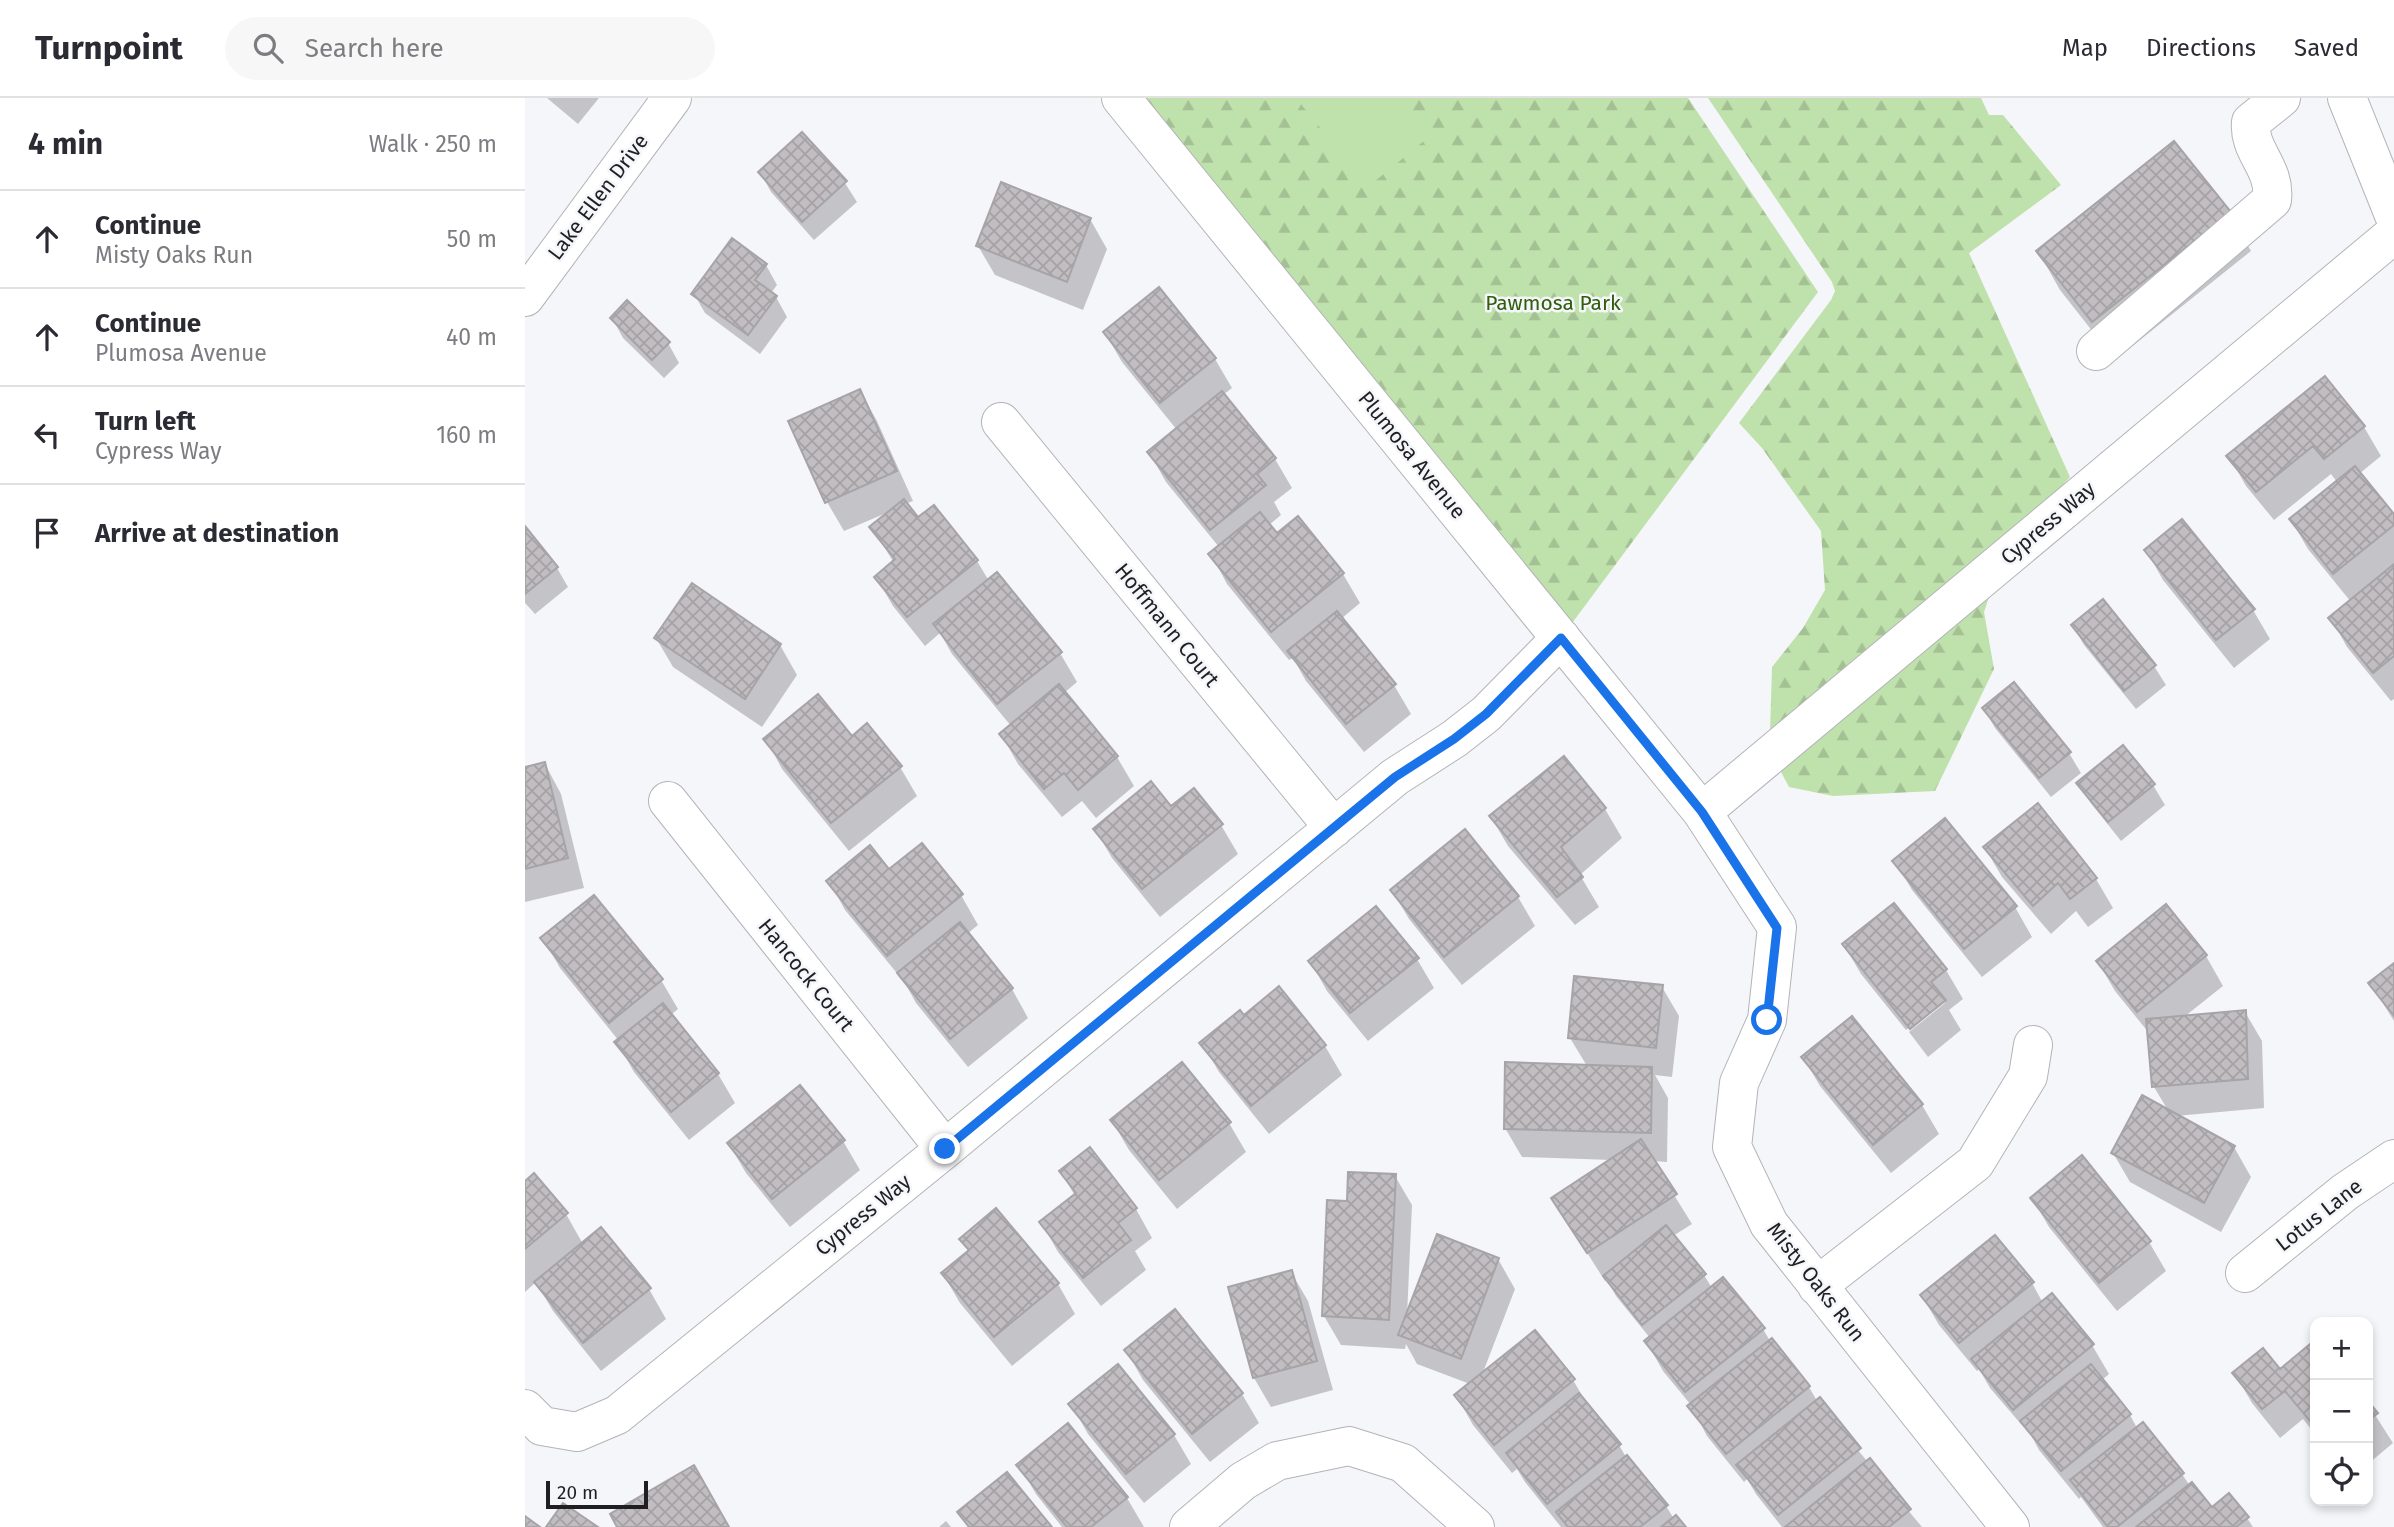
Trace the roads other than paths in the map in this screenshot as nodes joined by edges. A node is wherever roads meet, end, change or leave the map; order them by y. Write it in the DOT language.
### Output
graph roads {
  1 [pos="672,98"];
  2 [pos="1121,98"];
  3 [pos="2281,98"];
  4 [pos="2347,98"];
  5 [pos="2394,215"];
  6 [pos="2394,234"];
  7 [pos="525,296"];
  8 [pos="2096,351"];
  9 [pos="1001,422"];
  10 [pos="1561,638"];
  11 [pos="668,801"];
  12 [pos="1702,812"];
  13 [pos="1334,828"];
  14 [pos="2033,1045"];
  15 [pos="945,1149"];
  16 [pos="2394,1159"];
  17 [pos="2245,1273"];
  18 [pos="1817,1286"];
  19 [pos="525,1409"];
  20 [pos="1189,1527"];
  21 [pos="1475,1527"];
  22 [pos="2010,1527"];
  1 -- 7 [label="street, Lake Ellen Drive"];
  2 -- 10 [label="street, Plumosa Avenue"];
  3 -- 8 [label="street"];
  4 -- 5 [label="street"];
  6 -- 12 [label="street, Cypress Way"];
  9 -- 13 [label="street, Hoffmann Court"];
  10 -- 12 [label="street, Plumosa Avenue"];
  10 -- 13 [label="street, Cypress Way"];
  11 -- 15 [label="street, Hancock Court"];
  12 -- 18 [label="street, Misty Oaks Run"];
  13 -- 15 [label="street, Cypress Way"];
  14 -- 18 [label="street"];
  15 -- 19 [label="street, Cypress Way"];
  16 -- 17 [label="street, Lotus Lane"];
  18 -- 22 [label="street, Misty Oaks Run"];
  20 -- 21 [label="street"];
}
